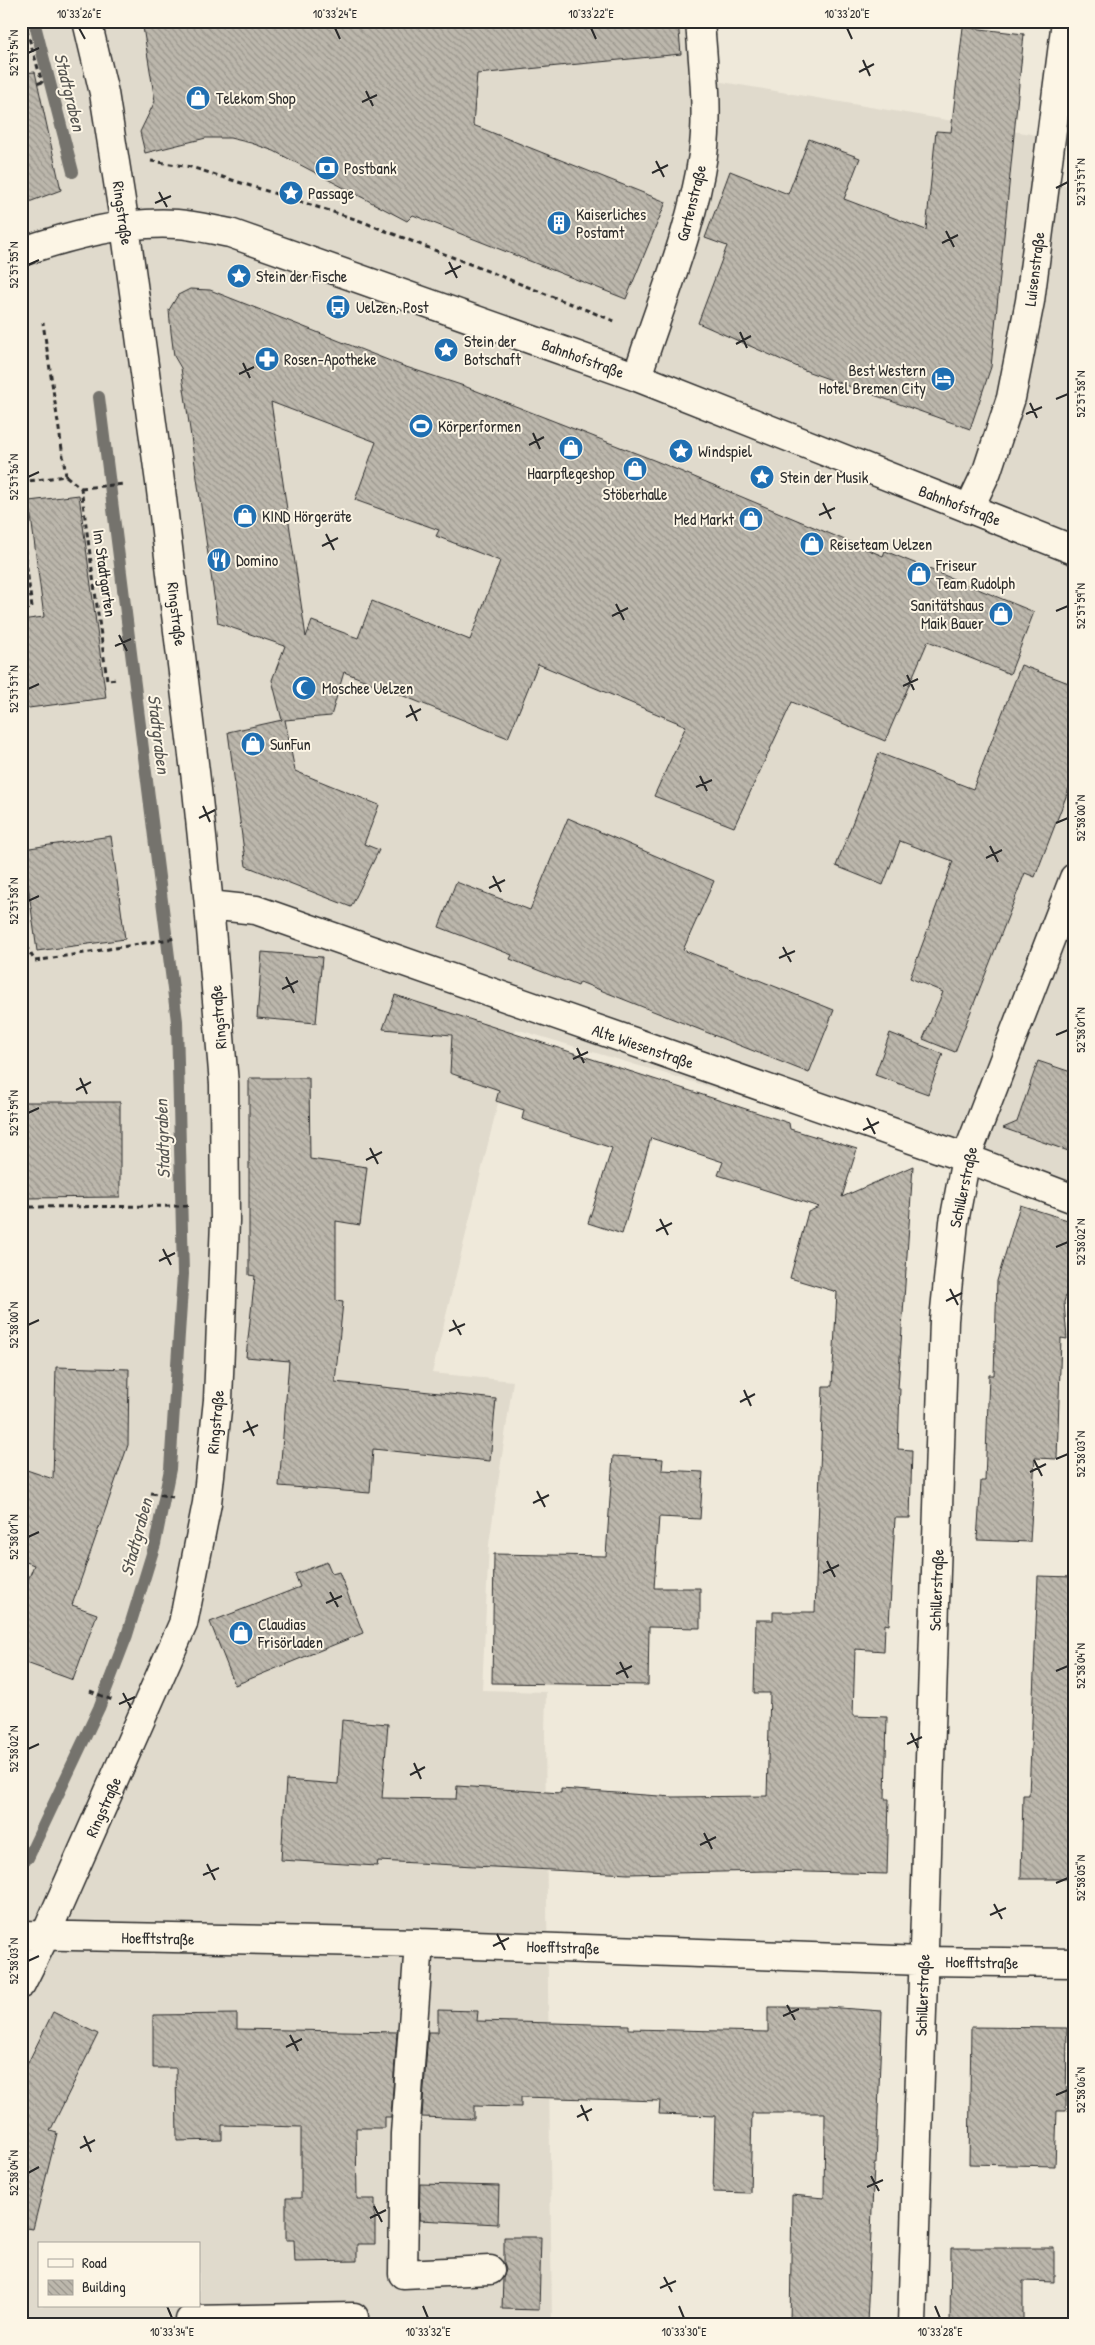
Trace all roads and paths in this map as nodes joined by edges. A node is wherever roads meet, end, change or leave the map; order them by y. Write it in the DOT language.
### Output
graph roads {
  1 [pos="24,21"];
  2 [pos="87,21"];
  3 [pos="700,21"];
  4 [pos="1066,21"];
  5 [pos="37,84"];
  6 [pos="116,164"];
  7 [pos="125,226"];
  8 [pos="21,252"];
  9 [pos="44,323"];
  10 [pos="618,323"];
  11 [pos="637,377"];
  12 [pos="66,476"];
  13 [pos="21,482"];
  14 [pos="121,485"];
  15 [pos="81,488"];
  16 [pos="969,509"];
  17 [pos="21,522"];
  18 [pos="1074,550"];
  19 [pos="21,610"];
  20 [pos="118,679"];
  21 [pos="1074,878"];
  22 [pos="209,905"];
  23 [pos="21,938"];
  24 [pos="178,938"];
  25 [pos="966,1158"];
  26 [pos="1074,1199"];
  27 [pos="194,1206"];
  28 [pos="21,1207"];
  29 [pos="151,1493"];
  30 [pos="179,1498"];
  31 [pos="90,1691"];
  32 [pos="116,1701"];
  33 [pos="33,1936"];
  34 [pos="419,1942"];
  35 [pos="923,1960"];
  36 [pos="1074,1964"];
  37 [pos="21,1984"];
  38 [pos="490,2270"];
  39 [pos="354,2317"];
  40 [pos="190,2324"];
  41 [pos="912,2324"];
  1 -- 5 [label="path"];
  2 -- 6 [label="street, Ringstraße"];
  3 -- 11 [label="street, Gartenstraße"];
  4 -- 16 [label="street, Luisenstraße"];
  6 -- 7 [label="street, Ringstraße"];
  6 -- 10 [label="path"];
  7 -- 8 [label="street, Bahnhofstraße"];
  7 -- 11 [label="street, Bahnhofstraße"];
  7 -- 22 [label="street, Ringstraße"];
  9 -- 12 [label="path"];
  11 -- 16 [label="street, Bahnhofstraße"];
  12 -- 13 [label="path"];
  12 -- 15 [label="path"];
  14 -- 15 [label="path"];
  15 -- 20 [label="path, Im Stadtgarten"];
  16 -- 18 [label="street, Bahnhofstraße"];
  17 -- 19 [label="path"];
  21 -- 25 [label="street, Schillerstraße"];
  22 -- 25 [label="street, Alte Wiesenstraße"];
  22 -- 33 [label="street, Ringstraße"];
  23 -- 24 [label="path"];
  25 -- 26 [label="street, Alte Wiesenstraße"];
  25 -- 35 [label="street, Schillerstraße"];
  27 -- 28 [label="path"];
  29 -- 30 [label="path"];
  31 -- 32 [label="path"];
  33 -- 34 [label="street, Hoefftstraße"];
  33 -- 37 [label="street, Ringstraße"];
  34 -- 35 [label="street, Hoefftstraße"];
  34 -- 38 [label="street"];
  35 -- 36 [label="street, Hoefftstraße"];
  35 -- 41 [label="street, Schillerstraße"];
  39 -- 40 [label="street"];
}
